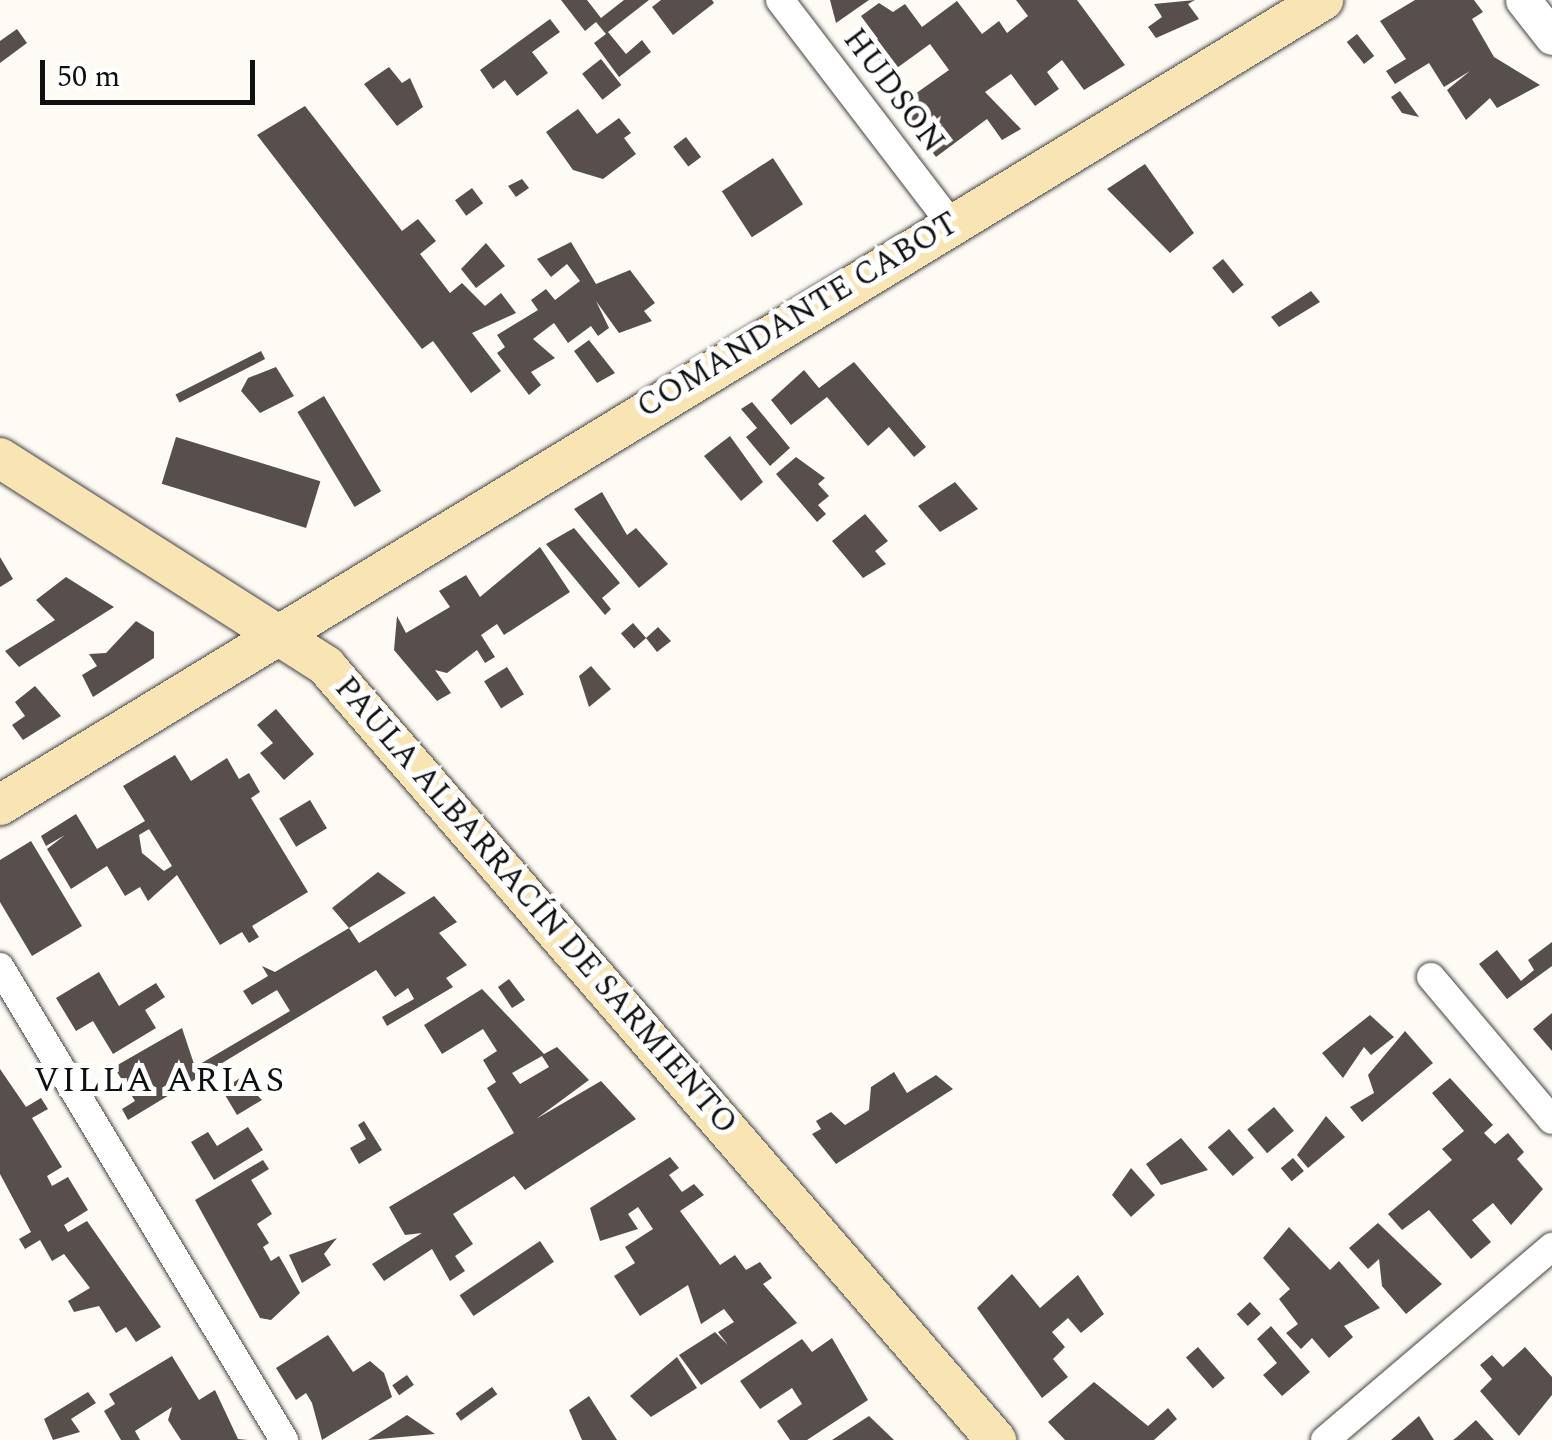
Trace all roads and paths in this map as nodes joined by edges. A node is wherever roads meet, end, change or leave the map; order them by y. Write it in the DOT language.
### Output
graph roads {
  1 [pos="780,0"];
  2 [pos="1323,0"];
  3 [pos="1523,0"];
  4 [pos="1552,37"];
  5 [pos="951,224"];
  6 [pos="0,458"];
  7 [pos="274,632"];
  8 [pos="0,805"];
  9 [pos="0,968"];
  10 [pos="1430,977"];
  11 [pos="1552,1120"];
  12 [pos="1552,1247"];
  13 [pos="284,1440"];
  14 [pos="996,1440"];
  15 [pos="1325,1440"];
  1 -- 5 [label="street, HUDSON"];
  2 -- 5 [label="main road, COMANDANTE CABOT"];
  3 -- 4 [label="street"];
  5 -- 7 [label="main road, COMANDANTE CABOT"];
  6 -- 7 [label="main road, PAULA ALBARRACÍN DE SARMIENTO"];
  7 -- 8 [label="main road, COMANDANTE CABOT"];
  7 -- 14 [label="main road, PAULA ALBARRACÍN DE SARMIENTO"];
  9 -- 13 [label="street"];
  10 -- 11 [label="street"];
  12 -- 15 [label="street"];
}
